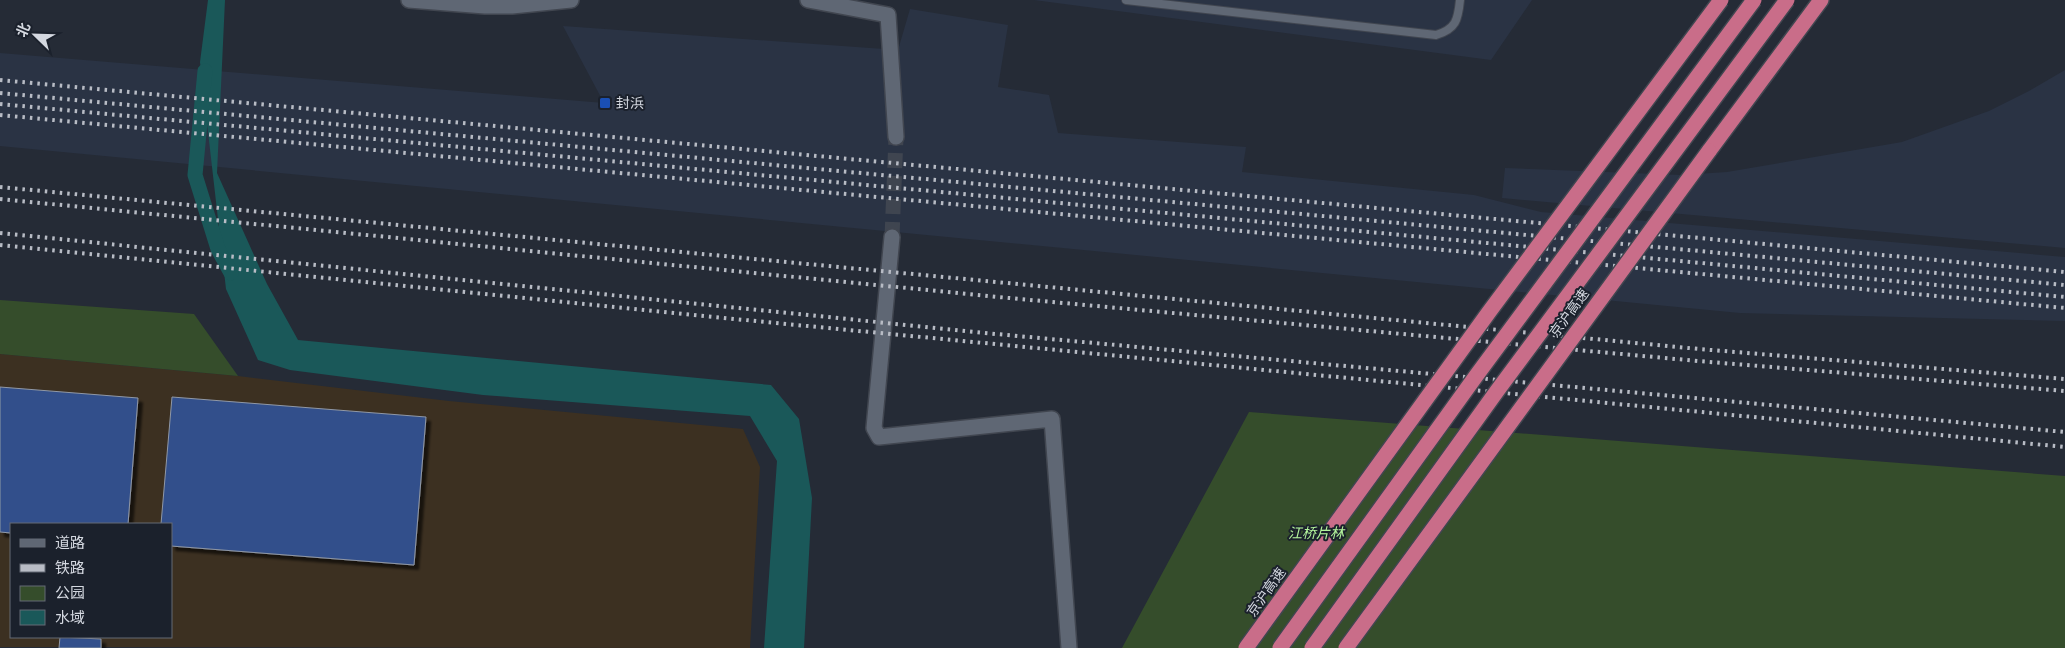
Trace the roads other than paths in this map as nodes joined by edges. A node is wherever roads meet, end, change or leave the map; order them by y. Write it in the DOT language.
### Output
graph roads {
  1 [pos="409,0"];
  2 [pos="571,0"];
  3 [pos="808,0"];
  4 [pos="1126,0"];
  5 [pos="1460,0"];
  6 [pos="1721,0"];
  7 [pos="1754,0"];
  8 [pos="1786,0"];
  9 [pos="1821,0"];
  10 [pos="512,3"];
  11 [pos="896,137"];
  12 [pos="892,237"];
  13 [pos="1069,648"];
  14 [pos="1246,648"];
  15 [pos="1280,648"];
  16 [pos="1312,648"];
  17 [pos="1346,648"];
  1 -- 10 [label="street"];
  2 -- 10 [label="street"];
  3 -- 11 [label="street"];
  4 -- 5 [label="lane"];
  6 -- 14 [label="highway, 京沪高速, bridge"];
  7 -- 15 [label="highway, bridge"];
  8 -- 16 [label="highway, 京沪高速, bridge"];
  9 -- 17 [label="highway, 京沪高速, bridge"];
  12 -- 13 [label="street"];
}
